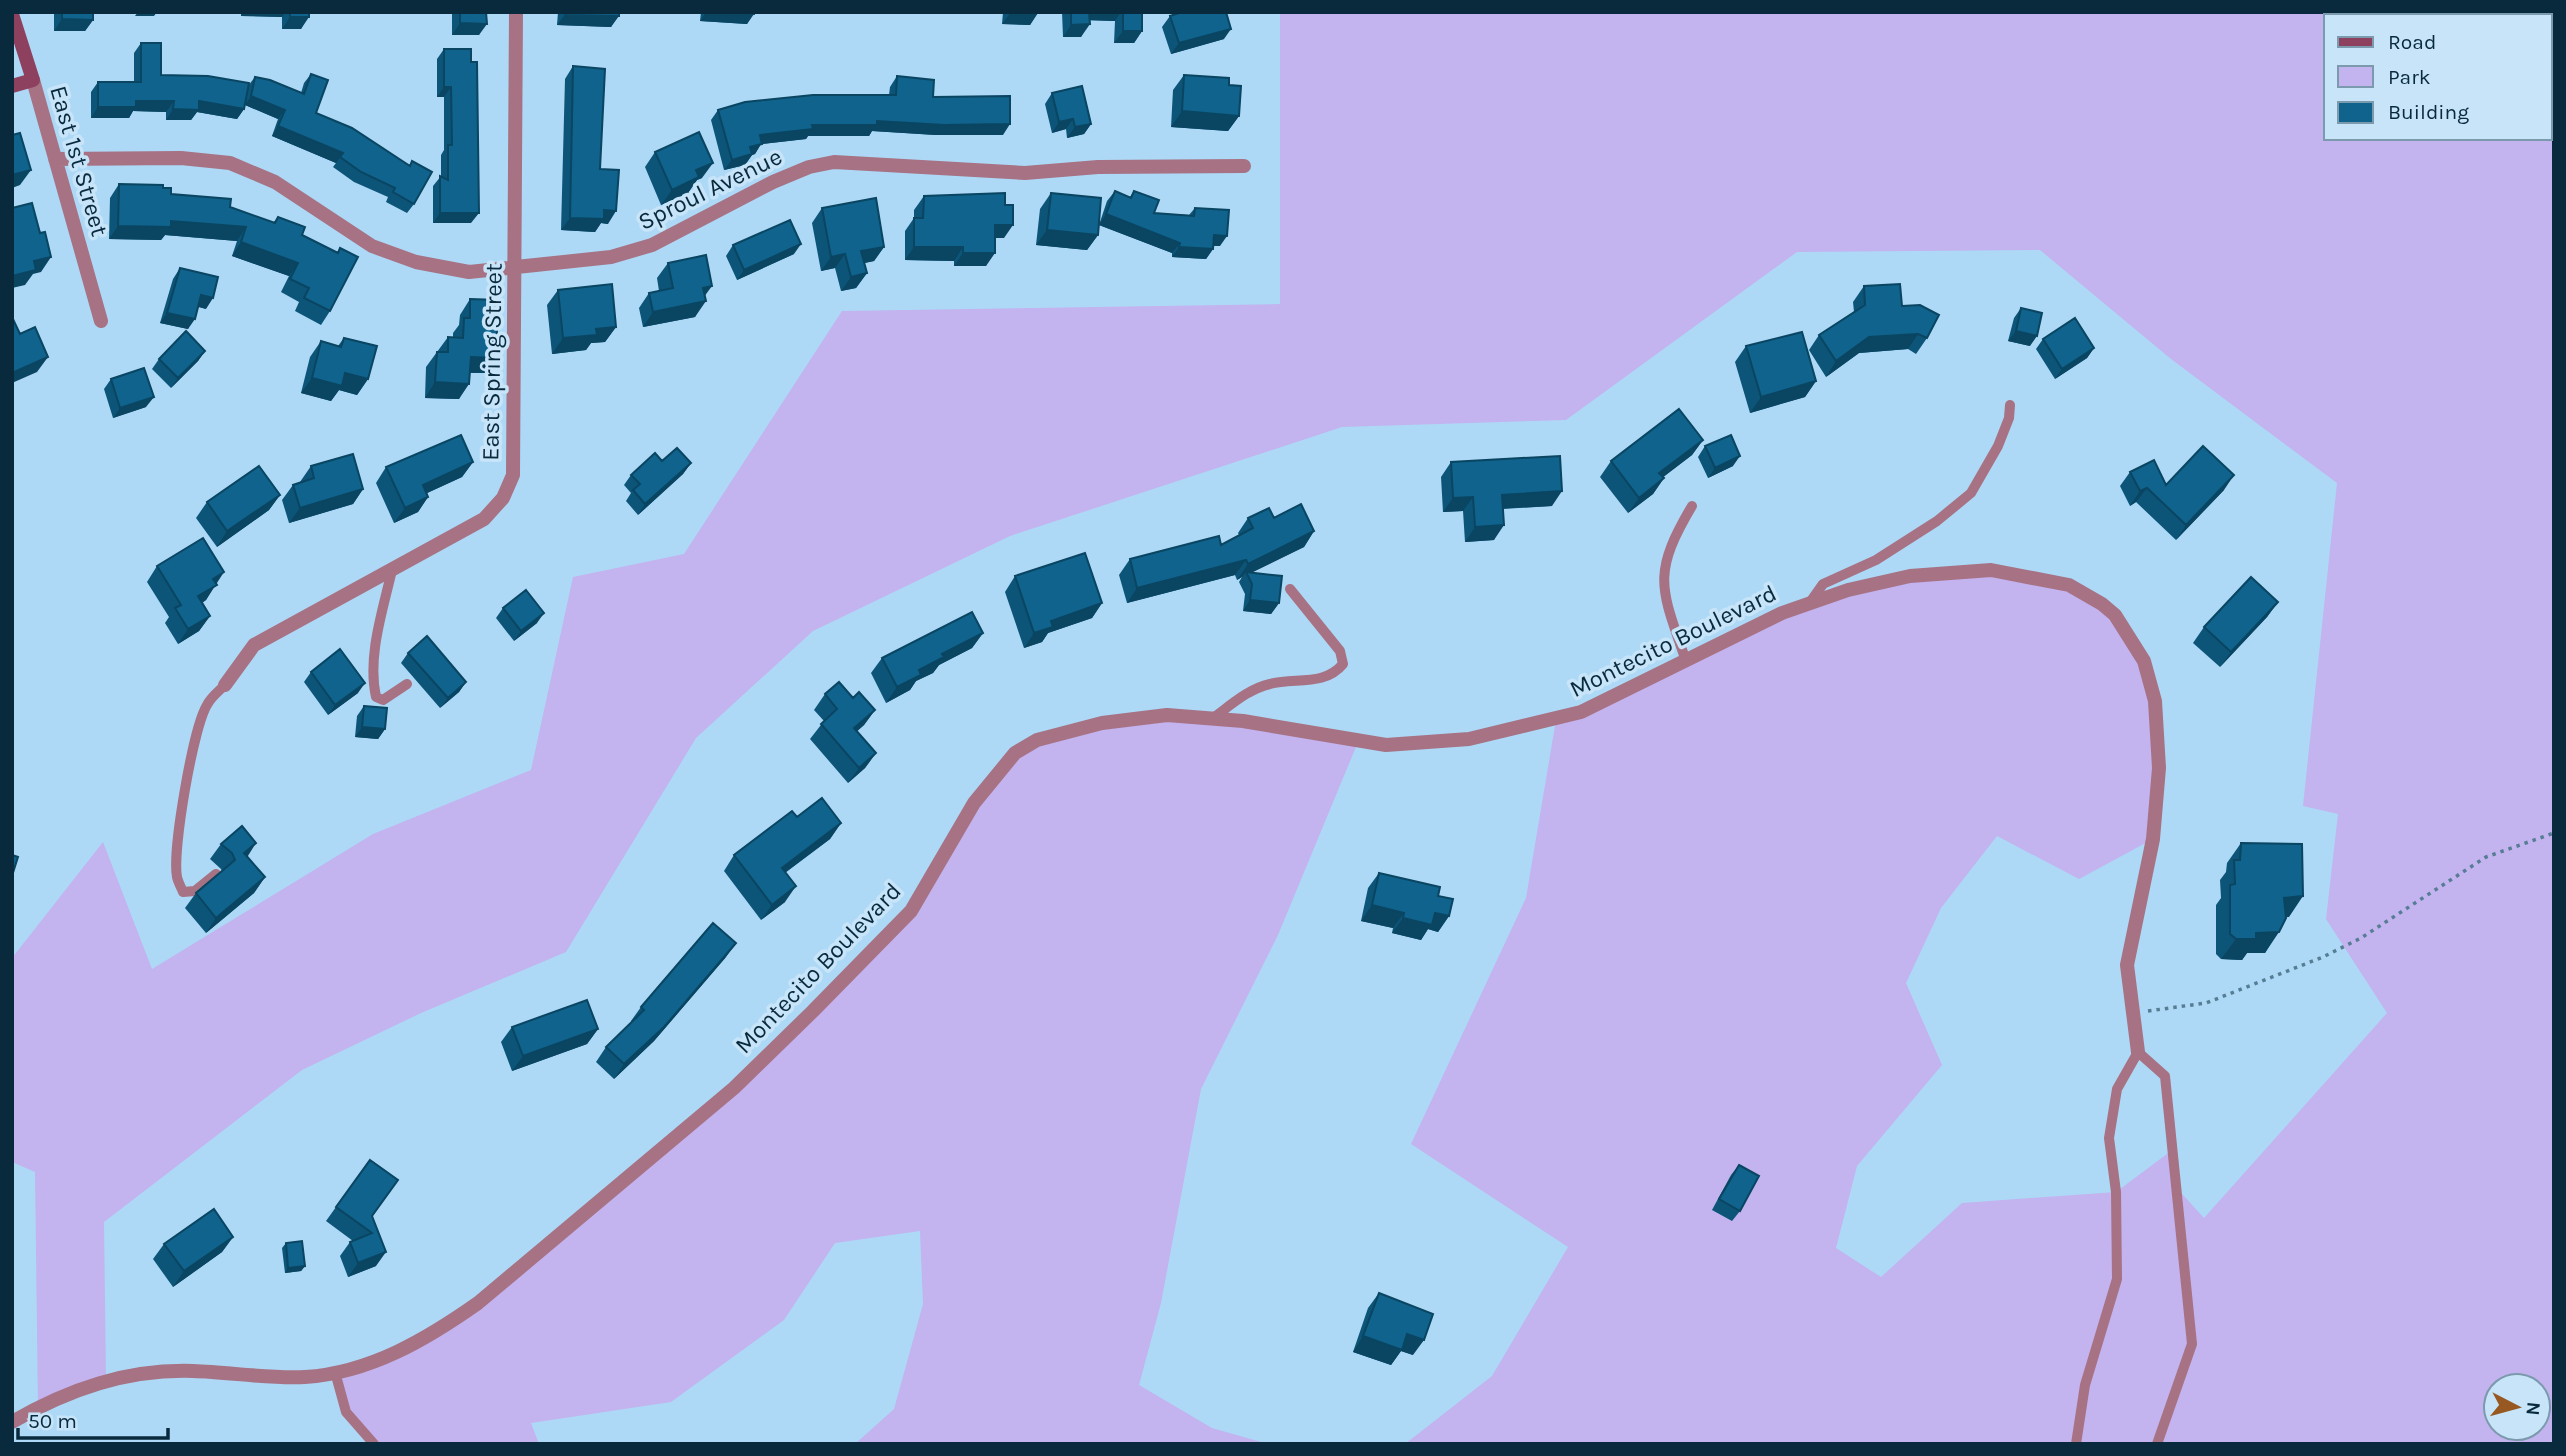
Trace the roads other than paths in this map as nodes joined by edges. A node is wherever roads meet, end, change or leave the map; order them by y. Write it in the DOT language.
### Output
graph roads {
  1 [pos="516,12"];
  2 [pos="12,14"];
  3 [pos="33,80"];
  4 [pos="12,86"];
  5 [pos="55,159"];
  6 [pos="1244,166"];
  7 [pos="517,267"];
  8 [pos="101,321"];
  9 [pos="2010,405"];
  10 [pos="1692,506"];
  11 [pos="392,570"];
  12 [pos="1290,589"];
  13 [pos="1811,601"];
  14 [pos="1686,661"];
  15 [pos="407,684"];
  16 [pos="225,685"];
  17 [pos="1213,718"];
  18 [pos="216,874"];
  19 [pos="2138,1052"];
  20 [pos="335,1372"];
  21 [pos="12,1422"];
  22 [pos="374,1444"];
  23 [pos="2076,1444"];
  24 [pos="2157,1444"];
  1 -- 7 [label="street, East Spring Street"];
  2 -- 3 [label="street, East 1st Street"];
  3 -- 4 [label="street"];
  3 -- 5 [label="street, East 1st Street"];
  5 -- 7 [label="street, Sproul Avenue"];
  5 -- 8 [label="street, East 1st Street"];
  6 -- 7 [label="street, Sproul Avenue"];
  7 -- 11 [label="street, East Spring Street"];
  9 -- 13 [label="lane"];
  10 -- 14 [label="lane"];
  11 -- 15 [label="lane"];
  11 -- 16 [label="street, East Spring Street"];
  12 -- 17 [label="lane"];
  13 -- 14 [label="street, Montecito Boulevard"];
  13 -- 19 [label="street, Montecito Boulevard"];
  14 -- 17 [label="street, Montecito Boulevard"];
  16 -- 18 [label="lane"];
  17 -- 20 [label="street, Montecito Boulevard"];
  19 -- 23 [label="lane"];
  19 -- 24 [label="lane"];
  20 -- 21 [label="street, Montecito Boulevard"];
  20 -- 22 [label="lane"];
}
